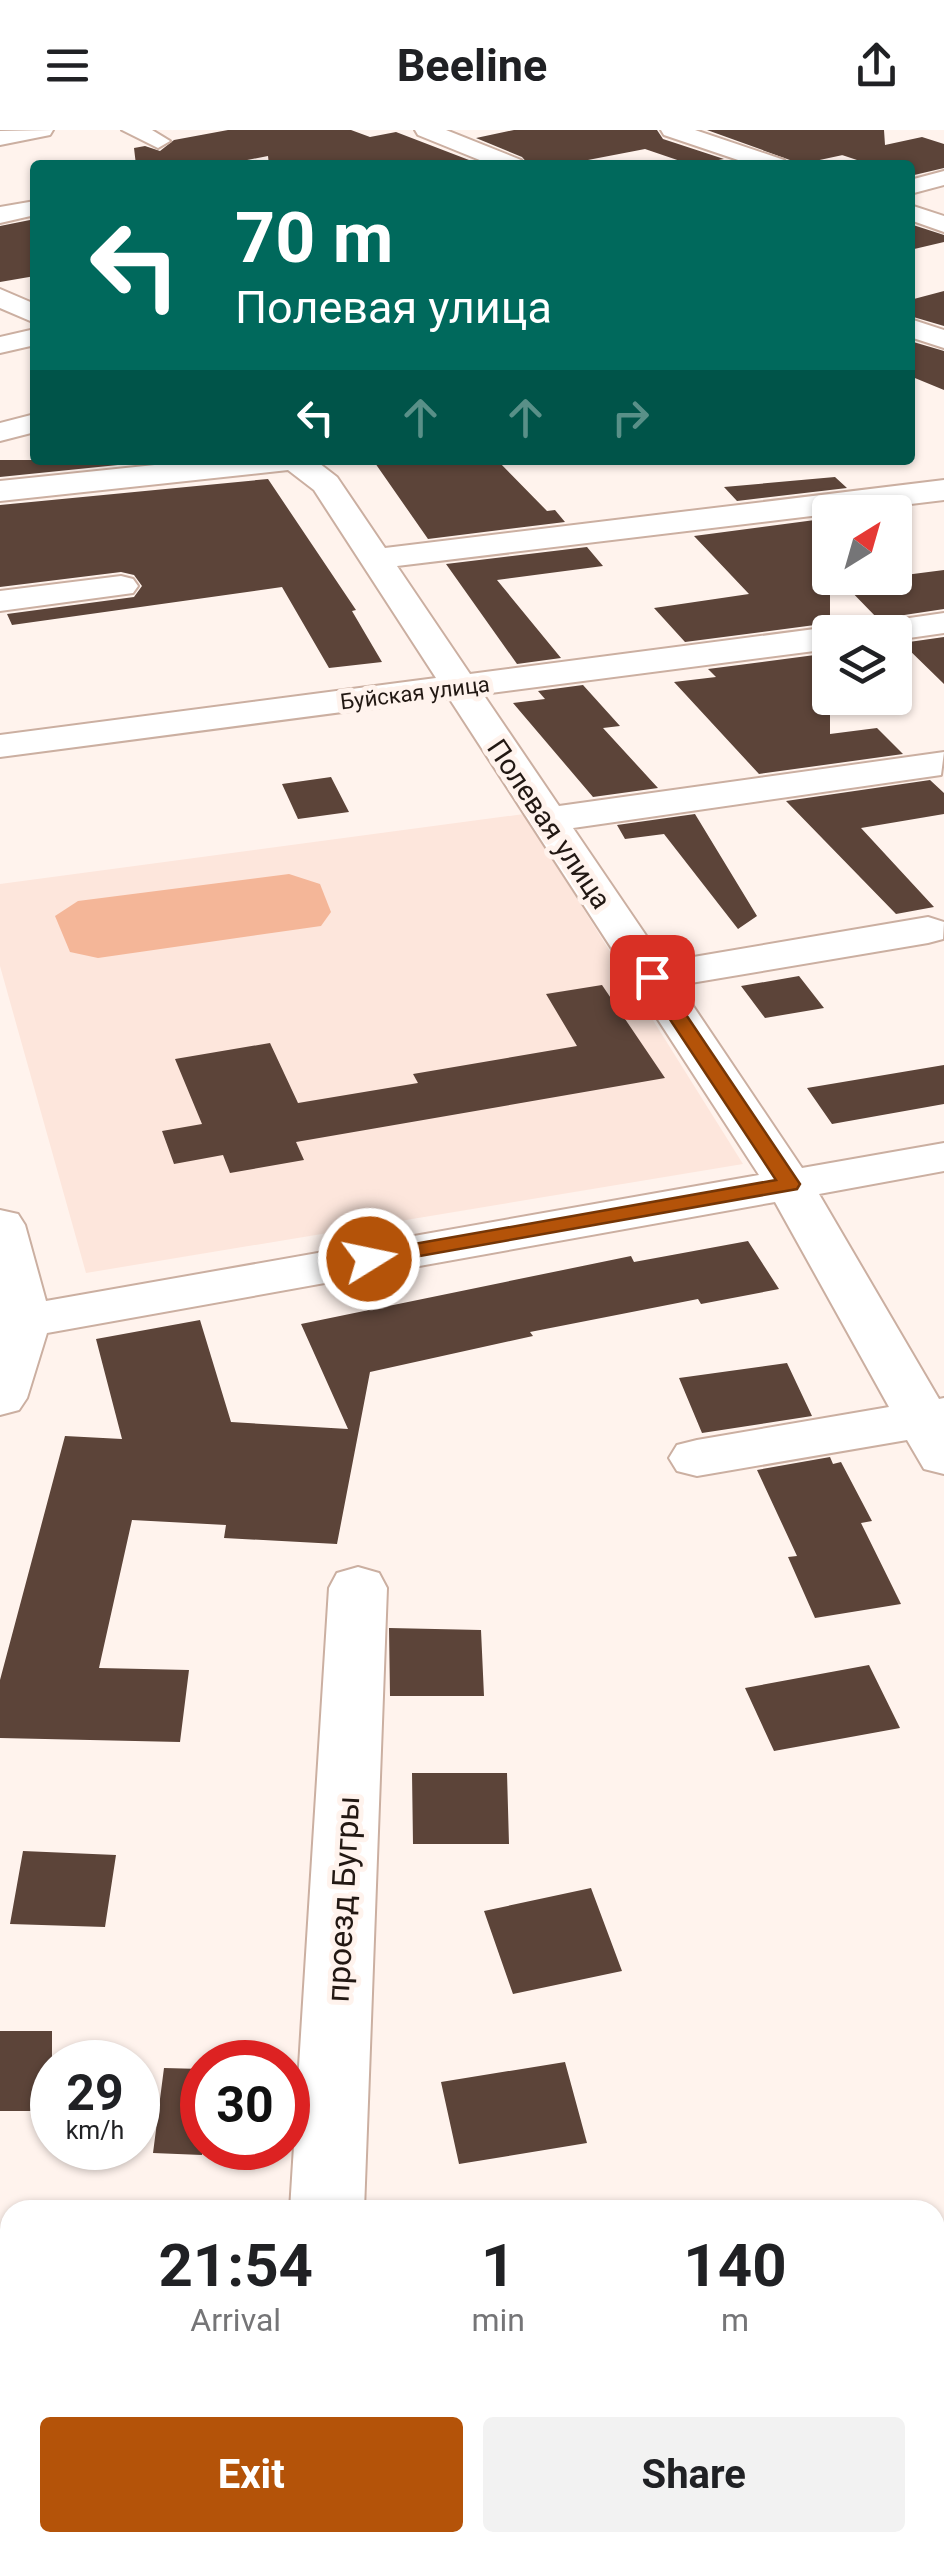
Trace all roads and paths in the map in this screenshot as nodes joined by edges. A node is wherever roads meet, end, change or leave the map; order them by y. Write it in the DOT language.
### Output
graph roads {
  1 [pos="42,130"];
  2 [pos="133,130"];
  3 [pos="426,130"];
  4 [pos="672,130"];
  5 [pos="0,138"];
  6 [pos="757,138"];
  7 [pos="158,140"];
  8 [pos="721,146"];
  9 [pos="501,160"];
  10 [pos="762,160"];
  11 [pos="944,178"];
  12 [pos="915,186"];
  13 [pos="30,209"];
  14 [pos="0,214"];
  15 [pos="915,214"];
  16 [pos="944,224"];
  17 [pos="30,290"];
  18 [pos="0,296"];
  19 [pos="30,313"];
  20 [pos="915,329"];
  21 [pos="30,338"];
  22 [pos="944,340"];
  23 [pos="0,345"];
  24 [pos="30,425"];
  25 [pos="0,432"];
  26 [pos="246,465"];
  27 [pos="300,465"];
  28 [pos="944,490"];
  29 [pos="0,491"];
  30 [pos="376,559"];
  31 [pos="121,586"];
  32 [pos="0,601"];
  33 [pos="944,623"];
  34 [pos="912,627"];
  35 [pos="812,640"];
  36 [pos="458,688"];
  37 [pos="0,746"];
  38 [pos="940,764"];
  39 [pos="546,820"];
  40 [pos="928,930"];
  41 [pos="652,977"];
  42 [pos="944,1157"];
  43 [pos="789,1184"];
  44 [pos="0,1225"];
  45 [pos="13,1322"];
  46 [pos="0,1398"];
  47 [pos="938,1431"];
  48 [pos="697,1458"];
  49 [pos="358,1588"];
  50 [pos="328,2200"];
  1 -- 5 [label="street"];
  2 -- 7 [label="street"];
  3 -- 9 [label="street"];
  4 -- 8 [label="street"];
  6 -- 8 [label="street"];
  8 -- 10 [label="street"];
  11 -- 12 [label="street"];
  13 -- 14 [label="street"];
  15 -- 16 [label="street"];
  17 -- 18 [label="street"];
  18 -- 19 [label="street"];
  20 -- 22 [label="street"];
  21 -- 23 [label="street"];
  24 -- 25 [label="street"];
  26 -- 29 [label="street"];
  27 -- 30 [label="street, Полевая улица"];
  28 -- 30 [label="street"];
  30 -- 36 [label="street, Полевая улица"];
  31 -- 32 [label="street"];
  33 -- 34 [label="street"];
  35 -- 36 [label="street, Буйская улица"];
  36 -- 37 [label="street, Буйская улица"];
  36 -- 39 [label="street, Полевая улица"];
  38 -- 39 [label="street"];
  39 -- 41 [label="street, Полевая улица"];
  40 -- 41 [label="street"];
  41 -- 43 [label="street, Полевая улица"];
  42 -- 43 [label="street"];
  43 -- 45 [label="street"];
  43 -- 47 [label="street, Полевая улица"];
  44 -- 45 [label="street"];
  45 -- 46 [label="street"];
  47 -- 48 [label="street"];
  49 -- 50 [label="street, проезд Бугры"];
}
